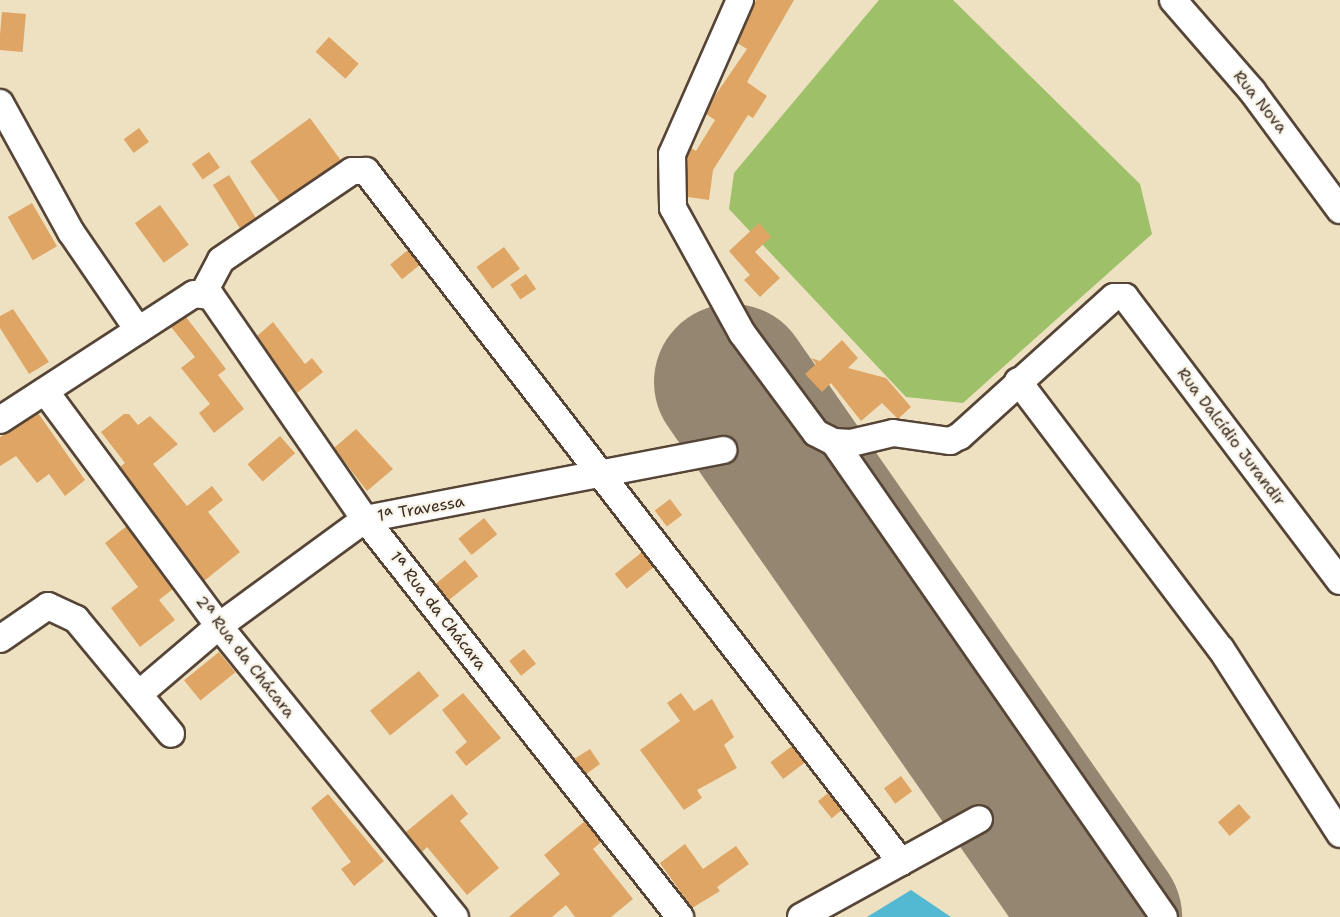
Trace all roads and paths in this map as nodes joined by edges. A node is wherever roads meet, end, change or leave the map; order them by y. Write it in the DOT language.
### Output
graph roads {
  1 [pos="740,0"];
  2 [pos="1173,0"];
  3 [pos="0,103"];
  4 [pos="1340,210"];
  5 [pos="207,295"];
  6 [pos="138,330"];
  7 [pos="1018,381"];
  8 [pos="45,391"];
  9 [pos="0,420"];
  10 [pos="834,442"];
  11 [pos="723,450"];
  12 [pos="601,476"];
  13 [pos="365,519"];
  14 [pos="1339,578"];
  15 [pos="219,626"];
  16 [pos="0,639"];
  17 [pos="139,694"];
  18 [pos="171,734"];
  19 [pos="979,819"];
  20 [pos="1340,834"];
  21 [pos="901,862"];
  22 [pos="455,917"];
  23 [pos="680,917"];
  24 [pos="801,917"];
  25 [pos="1164,917"];
  1 -- 10 [label="street"];
  2 -- 4 [label="street, Rua Nova"];
  3 -- 6 [label="street"];
  5 -- 6 [label="street"];
  5 -- 12 [label="street"];
  5 -- 13 [label="street, 1ª Rua da Chácara"];
  6 -- 8 [label="street"];
  7 -- 10 [label="street"];
  7 -- 14 [label="street, Rua Dalcídio Jurandir"];
  7 -- 20 [label="street"];
  8 -- 9 [label="street"];
  8 -- 15 [label="street, 2ª Rua da Chácara"];
  10 -- 25 [label="street"];
  11 -- 12 [label="street, 1ª Travessa"];
  12 -- 13 [label="street, 1ª Travessa"];
  12 -- 21 [label="street"];
  13 -- 15 [label="street, 1ª Travessa"];
  13 -- 23 [label="street, 1ª Rua da Chácara"];
  15 -- 17 [label="street, 1ª Travessa"];
  15 -- 22 [label="street, 2ª Rua da Chácara"];
  16 -- 17 [label="street"];
  17 -- 18 [label="street"];
  19 -- 21 [label="street"];
  21 -- 24 [label="street"];
}
